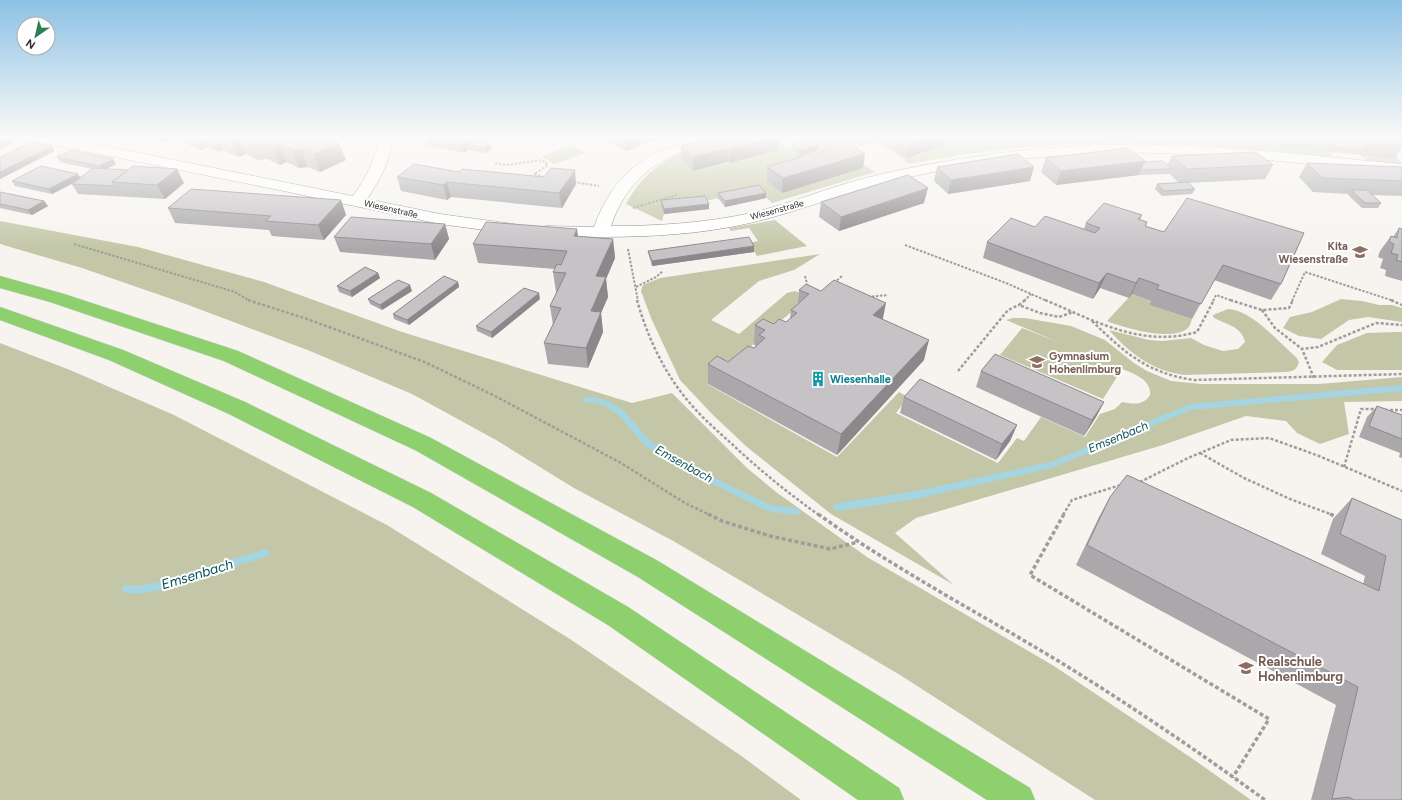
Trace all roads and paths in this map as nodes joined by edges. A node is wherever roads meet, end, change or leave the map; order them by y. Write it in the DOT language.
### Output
graph roads {
  1 [pos="233,175"];
  2 [pos="375,175"];
  3 [pos="538,175"];
  4 [pos="633,175"];
  5 [pos="894,175"];
  6 [pos="546,178"];
  7 [pos="570,182"];
  8 [pos="621,189"];
  9 [pos="677,195"];
  10 [pos="357,201"];
  11 [pos="608,212"];
  12 [pos="627,230"];
  13 [pos="600,231"];
  14 [pos="74,244"];
  15 [pos="905,245"];
  16 [pos="663,272"];
  17 [pos="805,276"];
  18 [pos="842,276"];
  19 [pos="0,282"];
  20 [pos="636,287"];
  21 [pos="829,287"];
  22 [pos="810,292"];
  23 [pos="1031,294"];
  24 [pos="888,295"];
  25 [pos="865,297"];
  26 [pos="1402,304"];
  27 [pos="1018,305"];
  28 [pos="1262,310"];
  29 [pos="1074,312"];
  30 [pos="0,313"];
  31 [pos="1092,321"];
  32 [pos="1402,325"];
  33 [pos="1302,349"];
  34 [pos="958,371"];
  35 [pos="1402,374"];
  36 [pos="1314,378"];
  37 [pos="1402,410"];
  38 [pos="1200,453"];
  39 [pos="1344,467"];
  40 [pos="1132,483"];
  41 [pos="1126,484"];
  42 [pos="1402,491"];
  43 [pos="1343,519"];
  44 [pos="858,542"];
  45 [pos="1233,777"];
  46 [pos="887,800"];
  47 [pos="1018,800"];
  48 [pos="1265,800"];
  1 -- 10 [label="street, Wiesenstraße"];
  2 -- 10 [label="street"];
  3 -- 6 [label="path"];
  4 -- 8 [label="street"];
  5 -- 12 [label="street, Wiesenstraße"];
  7 -- 8 [label="path"];
  8 -- 11 [label="street"];
  9 -- 11 [label="path"];
  10 -- 13 [label="street, Wiesenstraße"];
  11 -- 13 [label="street"];
  12 -- 13 [label="street, Wiesenstraße"];
  12 -- 20 [label="path"];
  14 -- 44 [label="path"];
  15 -- 23 [label="path"];
  16 -- 20 [label="path"];
  17 -- 22 [label="path"];
  18 -- 21 [label="path"];
  19 -- 47 [label="highway"];
  20 -- 44 [label="path"];
  23 -- 27 [label="path"];
  23 -- 29 [label="path"];
  24 -- 25 [label="path"];
  26 -- 28 [label="path"];
  27 -- 29 [label="path"];
  27 -- 34 [label="path"];
  28 -- 31 [label="path"];
  28 -- 33 [label="path"];
  29 -- 31 [label="path"];
  30 -- 46 [label="highway"];
  31 -- 36 [label="path"];
  32 -- 33 [label="path"];
  33 -- 36 [label="path"];
  35 -- 36 [label="path"];
  37 -- 39 [label="path"];
  38 -- 39 [label="path"];
  38 -- 40 [label="path"];
  38 -- 43 [label="path"];
  39 -- 42 [label="path"];
  41 -- 45 [label="path"];
  44 -- 45 [label="path"];
  45 -- 48 [label="path"];
}
